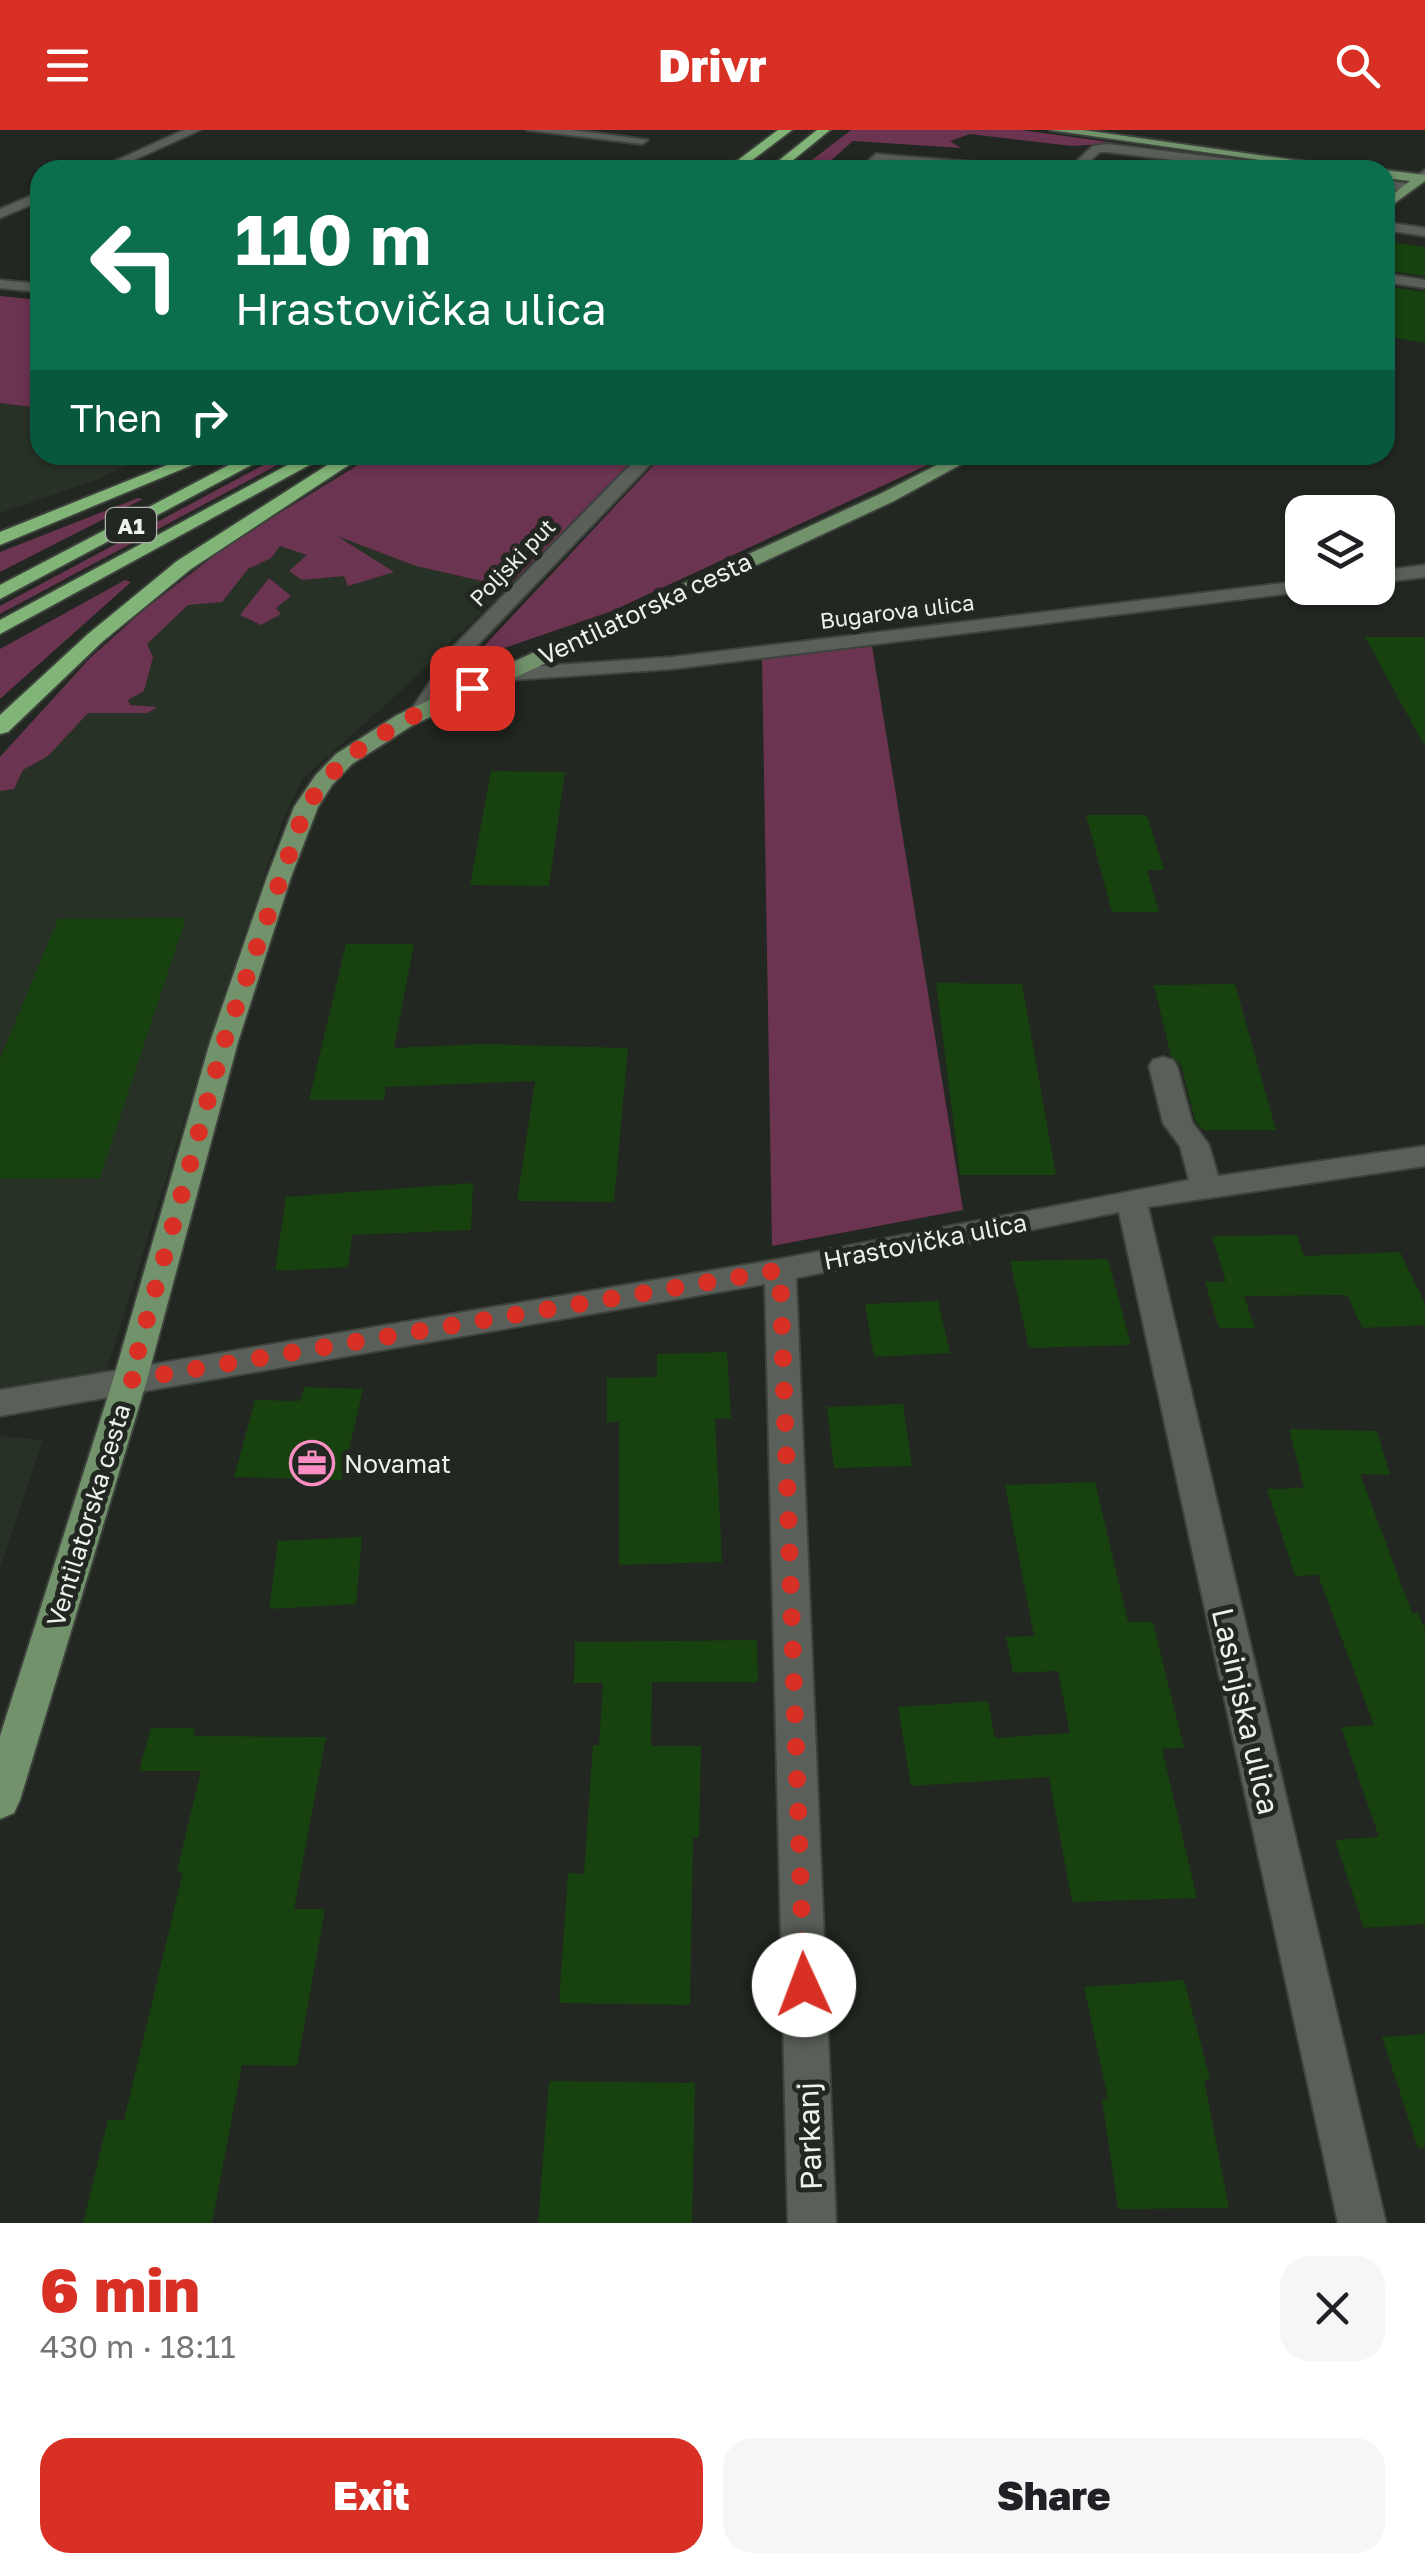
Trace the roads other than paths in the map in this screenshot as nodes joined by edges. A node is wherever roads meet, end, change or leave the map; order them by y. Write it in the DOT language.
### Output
graph roads {
  1 [pos="194,130"];
  2 [pos="532,130"];
  3 [pos="786,130"];
  4 [pos="824,130"];
  5 [pos="1056,130"];
  6 [pos="642,140"];
  7 [pos="124,160"];
  8 [pos="745,160"];
  9 [pos="786,160"];
  10 [pos="1084,160"];
  11 [pos="1205,160"];
  12 [pos="1282,160"];
  13 [pos="1395,175"];
  14 [pos="1421,178"];
  15 [pos="1395,182"];
  16 [pos="30,200"];
  17 [pos="1395,201"];
  18 [pos="1395,212"];
  19 [pos="0,214"];
  20 [pos="1425,218"];
  21 [pos="1395,230"];
  22 [pos="1425,235"];
  23 [pos="1395,280"];
  24 [pos="0,284"];
  25 [pos="1425,284"];
  26 [pos="30,287"];
  27 [pos="183,465"];
  28 [pos="242,465"];
  29 [pos="300,465"];
  30 [pos="339,465"];
  31 [pos="640,465"];
  32 [pos="949,465"];
  33 [pos="0,540"];
  34 [pos="1425,571"];
  35 [pos="1395,575"];
  36 [pos="1285,588"];
  37 [pos="0,593"];
  38 [pos="0,628"];
  39 [pos="497,675"];
  40 [pos="420,713"];
  41 [pos="0,727"];
  42 [pos="1163,1066"];
  43 [pos="1425,1156"];
  44 [pos="1206,1188"];
  45 [pos="1131,1199"];
  46 [pos="780,1270"];
  47 [pos="130,1380"];
  48 [pos="0,1404"];
  49 [pos="0,1800"];
  50 [pos="812,2223"];
  51 [pos="1362,2223"];
  1 -- 7 [label="street"];
  2 -- 6 [label="street"];
  3 -- 8 [label="highway"];
  4 -- 9 [label="highway"];
  5 -- 12 [label="main road"];
  10 -- 11 [label="street"];
  13 -- 14 [label="main road"];
  14 -- 15 [label="street"];
  14 -- 17 [label="main road"];
  16 -- 19 [label="street"];
  18 -- 20 [label="street"];
  21 -- 22 [label="street"];
  23 -- 25 [label="street"];
  24 -- 26 [label="street"];
  27 -- 33 [label="highway"];
  28 -- 37 [label="highway, A1"];
  29 -- 38 [label="highway, A1"];
  30 -- 41 [label="highway"];
  31 -- 40 [label="street, Poljski put"];
  32 -- 39 [label="main road, Ventilatorska cesta"];
  34 -- 35 [label="street"];
  36 -- 39 [label="street, Bugarova ulica"];
  39 -- 40 [label="main road, Ventilatorska cesta"];
  40 -- 47 [label="main road, Ventilatorska cesta"];
  42 -- 44 [label="street"];
  43 -- 44 [label="street, Hrastovička ulica"];
  44 -- 45 [label="street, Hrastovička ulica"];
  45 -- 46 [label="street, Hrastovička ulica"];
  45 -- 51 [label="street, Lasinjska ulica"];
  46 -- 47 [label="street, Hrastovička ulica"];
  46 -- 50 [label="street, Parkanj"];
  47 -- 48 [label="street, Hrastovička ulica"];
  47 -- 49 [label="main road, Ventilatorska cesta"];
}
